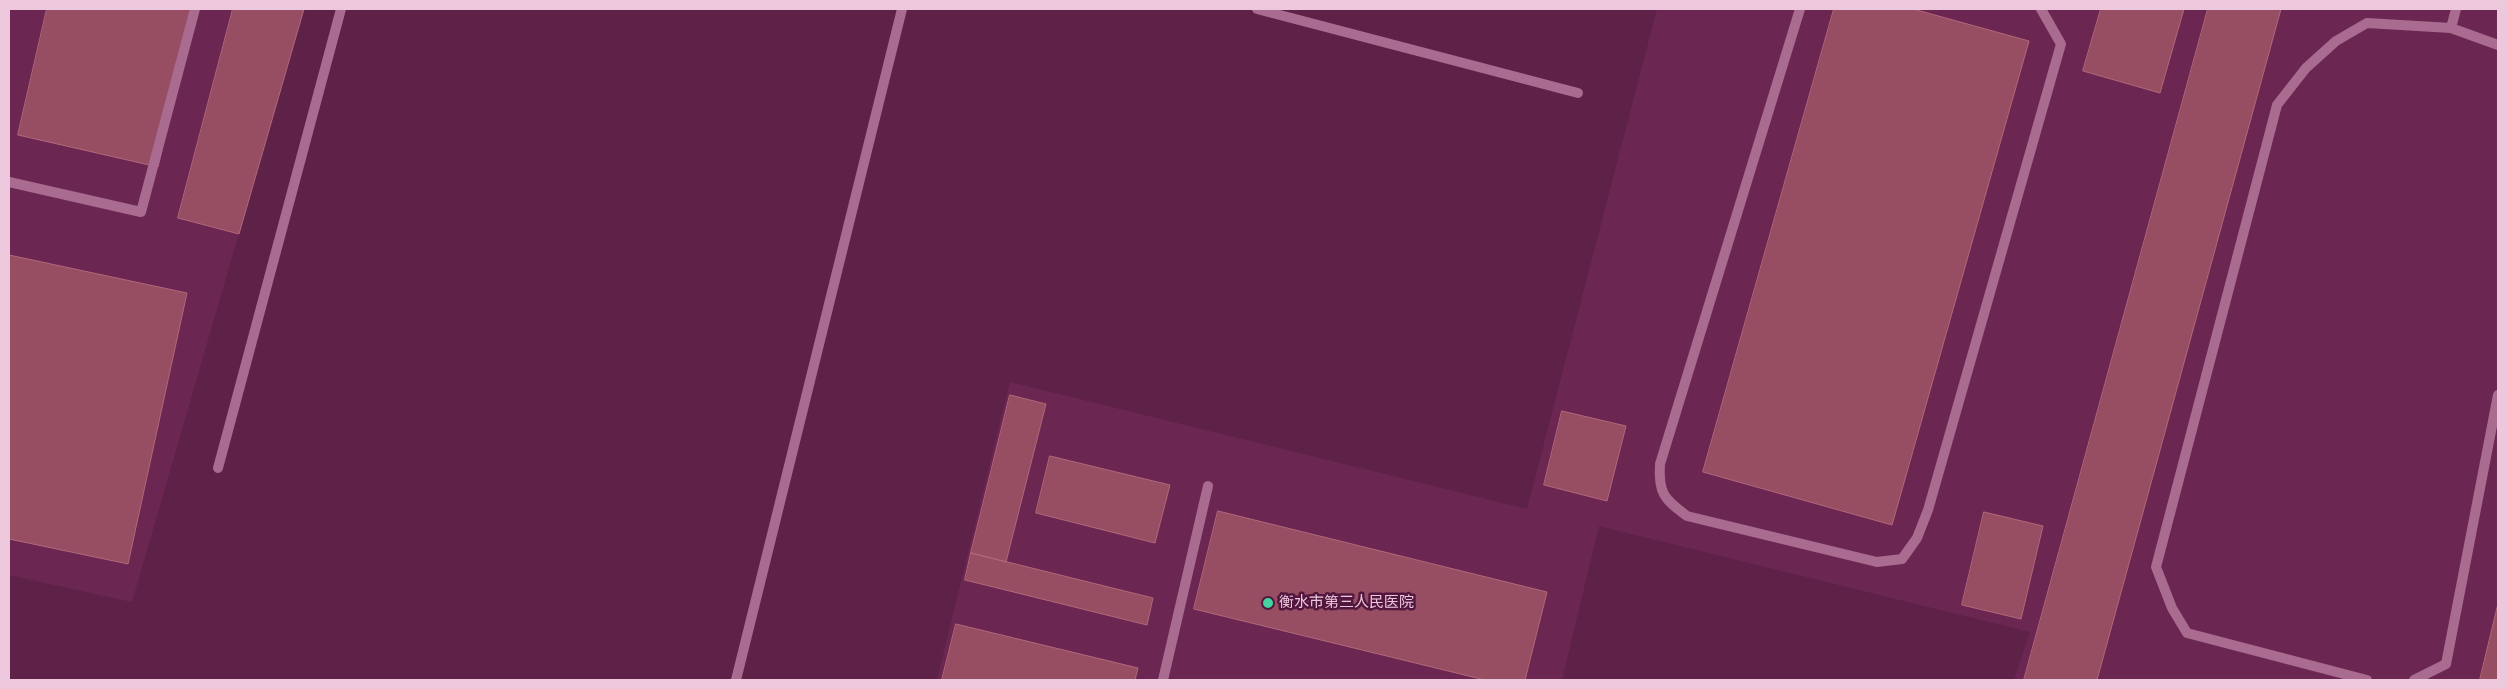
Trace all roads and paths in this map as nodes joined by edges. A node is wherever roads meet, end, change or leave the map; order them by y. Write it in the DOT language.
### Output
graph roads {
  1 [pos="196,9"];
  2 [pos="341,9"];
  3 [pos="902,9"];
  4 [pos="1257,9"];
  5 [pos="1800,9"];
  6 [pos="2041,9"];
  7 [pos="2456,9"];
  8 [pos="2451,28"];
  9 [pos="2498,46"];
  10 [pos="1578,93"];
  11 [pos="9,182"];
  12 [pos="2498,395"];
  13 [pos="218,468"];
  14 [pos="1208,486"];
  15 [pos="736,680"];
  16 [pos="1163,680"];
  17 [pos="2367,680"];
  18 [pos="2414,680"];
  1 -- 11 [label="street"];
  2 -- 13 [label="street"];
  3 -- 15 [label="street"];
  4 -- 10 [label="street"];
  5 -- 6 [label="street"];
  7 -- 8 [label="street"];
  8 -- 9 [label="street"];
  8 -- 17 [label="street"];
  12 -- 18 [label="street"];
  14 -- 16 [label="street"];
}
